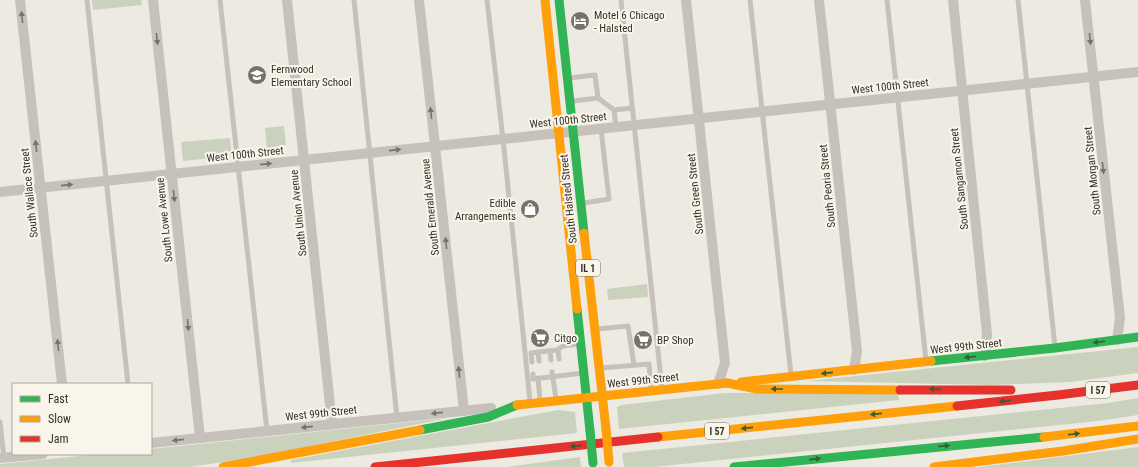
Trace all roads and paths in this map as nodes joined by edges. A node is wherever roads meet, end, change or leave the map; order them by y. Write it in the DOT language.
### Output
graph roads {
  1 [pos="20,0"];
  2 [pos="87,0"];
  3 [pos="153,0"];
  4 [pos="220,0"];
  5 [pos="287,0"];
  6 [pos="354,0"];
  7 [pos="419,0"];
  8 [pos="488,0"];
  9 [pos="545,0"];
  10 [pos="559,0"];
  11 [pos="621,0"];
  12 [pos="686,0"];
  13 [pos="750,0"];
  14 [pos="819,0"];
  15 [pos="887,0"];
  16 [pos="953,0"];
  17 [pos="1018,0"];
  18 [pos="1085,0"];
  19 [pos="1138,72"];
  20 [pos="1094,77"];
  21 [pos="567,78"];
  22 [pos="1027,84"];
  23 [pos="963,91"];
  24 [pos="598,98"];
  25 [pos="898,98"];
  26 [pos="570,101"];
  27 [pos="830,105"];
  28 [pos="632,108"];
  29 [pos="614,110"];
  30 [pos="762,112"];
  31 [pos="699,118"];
  32 [pos="634,125"];
  33 [pos="616,127"];
  34 [pos="601,129"];
  35 [pos="573,132"];
  36 [pos="560,133"];
  37 [pos="504,139"];
  38 [pos="435,146"];
  39 [pos="371,153"];
  40 [pos="304,160"];
  41 [pos="238,167"];
  42 [pos="171,174"];
  43 [pos="107,181"];
  44 [pos="41,188"];
  45 [pos="0,192"];
  46 [pos="581,203"];
  47 [pos="595,329"];
  48 [pos="1138,337"];
  49 [pos="1117,340"];
  50 [pos="580,344"];
  51 [pos="1055,348"];
  52 [pos="558,350"];
  53 [pos="550,351"];
  54 [pos="538,352"];
  55 [pos="985,356"];
  56 [pos="559,359"];
  57 [pos="551,360"];
  58 [pos="539,361"];
  59 [pos="532,362"];
  60 [pos="927,362"];
  61 [pos="634,365"];
  62 [pos="600,368"];
  63 [pos="854,370"];
  64 [pos="583,373"];
  65 [pos="533,374"];
  66 [pos="553,374"];
  67 [pos="540,376"];
  68 [pos="791,376"];
  69 [pos="62,383"];
  70 [pos="128,383"];
  71 [pos="723,383"];
  72 [pos="1138,385"];
  73 [pos="662,390"];
  74 [pos="651,391"];
  75 [pos="1058,395"];
  76 [pos="602,396"];
  77 [pos="586,398"];
  78 [pos="556,401"];
  79 [pos="540,403"];
  80 [pos="530,404"];
  81 [pos="517,405"];
  82 [pos="464,411"];
  83 [pos="397,418"];
  84 [pos="0,422"];
  85 [pos="332,424"];
  86 [pos="1138,426"];
  87 [pos="267,431"];
  88 [pos="200,438"];
  89 [pos="1138,439"];
  90 [pos="152,443"];
  91 [pos="33,455"];
  92 [pos="2,458"];
  93 [pos="223,467"];
  94 [pos="375,467"];
  95 [pos="594,467"];
  96 [pos="610,467"];
  97 [pos="734,467"];
  98 [pos="934,467"];
  44 -- 1 [label="street, South Wallace Street, one-way"];
  2 -- 43 [label="lane"];
  3 -- 42 [label="street, South Lowe Avenue, one-way"];
  4 -- 41 [label="lane"];
  5 -- 40 [label="street, South Union Avenue"];
  6 -- 39 [label="lane"];
  38 -- 7 [label="street, South Emerald Avenue, one-way"];
  8 -- 37 [label="lane"];
  9 -- 36 [label="main road, South Halsted Street / IL 1"];
  10 -- 21 [label="main road, South Halsted Street / IL 1"];
  11 -- 28 [label="lane"];
  12 -- 31 [label="street, South Green Street"];
  13 -- 30 [label="lane"];
  14 -- 27 [label="street, South Peoria Street"];
  15 -- 25 [label="lane"];
  16 -- 23 [label="street, South Sangamon Street"];
  17 -- 22 [label="lane"];
  18 -- 20 [label="street, South Morgan Street, one-way"];
  19 -- 20 [label="street, West 100th Street"];
  20 -- 22 [label="street, West 100th Street"];
  20 -- 49 [label="street, South Morgan Street, one-way"];
  21 -- 24 [label="lane"];
  21 -- 26 [label="main road, South Halsted Street / IL 1"];
  22 -- 23 [label="street, West 100th Street"];
  22 -- 51 [label="lane"];
  23 -- 25 [label="street, West 100th Street"];
  23 -- 55 [label="street, South Sangamon Street"];
  24 -- 26 [label="lane"];
  24 -- 29 [label="lane"];
  25 -- 27 [label="street, West 100th Street"];
  25 -- 60 [label="lane"];
  26 -- 35 [label="main road, South Halsted Street / IL 1"];
  27 -- 30 [label="street, West 100th Street"];
  27 -- 63 [label="street, South Peoria Street"];
  28 -- 29 [label="lane"];
  28 -- 32 [label="lane"];
  29 -- 33 [label="lane"];
  30 -- 31 [label="street, West 100th Street"];
  30 -- 68 [label="lane"];
  31 -- 32 [label="street, West 100th Street"];
  31 -- 71 [label="street, South Green Street"];
  32 -- 33 [label="street, West 100th Street"];
  32 -- 73 [label="lane"];
  33 -- 34 [label="street, West 100th Street"];
  34 -- 35 [label="street, West 100th Street"];
  34 -- 46 [label="lane"];
  35 -- 36 [label="street, West 100th Street"];
  35 -- 46 [label="main road, South Halsted Street / IL 1"];
  36 -- 37 [label="street, West 100th Street"];
  36 -- 50 [label="main road, South Halsted Street / IL 1"];
  37 -- 38 [label="street, West 100th Street"];
  37 -- 80 [label="lane"];
  39 -- 38 [label="street, West 100th Street, one-way"];
  82 -- 38 [label="street, South Emerald Avenue, one-way"];
  39 -- 40 [label="street, West 100th Street"];
  39 -- 83 [label="lane"];
  41 -- 40 [label="street, West 100th Street, one-way"];
  40 -- 85 [label="street, South Union Avenue"];
  41 -- 42 [label="street, West 100th Street"];
  41 -- 87 [label="lane"];
  42 -- 43 [label="street, West 100th Street"];
  42 -- 88 [label="street, South Lowe Avenue, one-way"];
  44 -- 43 [label="street, West 100th Street, one-way"];
  43 -- 70 [label="lane"];
  44 -- 45 [label="street, West 100th Street"];
  69 -- 44 [label="street, South Wallace Street, one-way"];
  46 -- 47 [label="main road, South Halsted Street / IL 1"];
  47 -- 61 [label="lane"];
  47 -- 62 [label="main road, South Halsted Street / IL 1"];
  48 -- 49 [label="main road, West 99th Street"];
  49 -- 51 [label="main road, West 99th Street, one-way"];
  50 -- 52 [label="lane"];
  50 -- 64 [label="main road, South Halsted Street / IL 1"];
  51 -- 55 [label="main road, West 99th Street"];
  52 -- 53 [label="lane"];
  52 -- 56 [label="lane"];
  53 -- 54 [label="lane"];
  53 -- 57 [label="lane"];
  54 -- 58 [label="lane"];
  54 -- 59 [label="lane"];
  55 -- 60 [label="main road, West 99th Street, one-way"];
  60 -- 63 [label="main road, West 99th Street"];
  61 -- 62 [label="lane"];
  61 -- 74 [label="lane"];
  62 -- 76 [label="main road, South Halsted Street / IL 1"];
  63 -- 68 [label="main road, West 99th Street, one-way"];
  64 -- 66 [label="lane"];
  64 -- 77 [label="main road, South Halsted Street / IL 1"];
  65 -- 67 [label="lane"];
  66 -- 67 [label="lane"];
  66 -- 78 [label="lane"];
  67 -- 79 [label="lane"];
  68 -- 71 [label="main road, West 99th Street"];
  71 -- 73 [label="main road, West 99th Street"];
  75 -- 71 [label="main road, one-way"];
  72 -- 75 [label="main road, I 57"];
  73 -- 74 [label="main road, West 99th Street"];
  74 -- 76 [label="main road, West 99th Street"];
  75 -- 94 [label="main road, I 57, one-way"];
  76 -- 77 [label="main road, West 99th Street"];
  76 -- 96 [label="main road, South Halsted Street / IL 1, bridge"];
  77 -- 78 [label="main road, West 99th Street"];
  77 -- 95 [label="main road, South Halsted Street / IL 1, bridge"];
  78 -- 79 [label="main road, West 99th Street"];
  79 -- 80 [label="main road, West 99th Street"];
  80 -- 81 [label="main road, West 99th Street"];
  81 -- 82 [label="street, West 99th Street"];
  81 -- 93 [label="main road"];
  82 -- 83 [label="street, West 99th Street, one-way"];
  83 -- 85 [label="street, West 99th Street"];
  84 -- 92 [label="lane"];
  85 -- 87 [label="street, West 99th Street, one-way"];
  97 -- 86 [label="main road, one-way"];
  87 -- 88 [label="street, West 99th Street"];
  88 -- 90 [label="street, West 99th Street, one-way"];
  89 -- 98 [label="main road"];
  91 -- 92 [label="street"];
}
